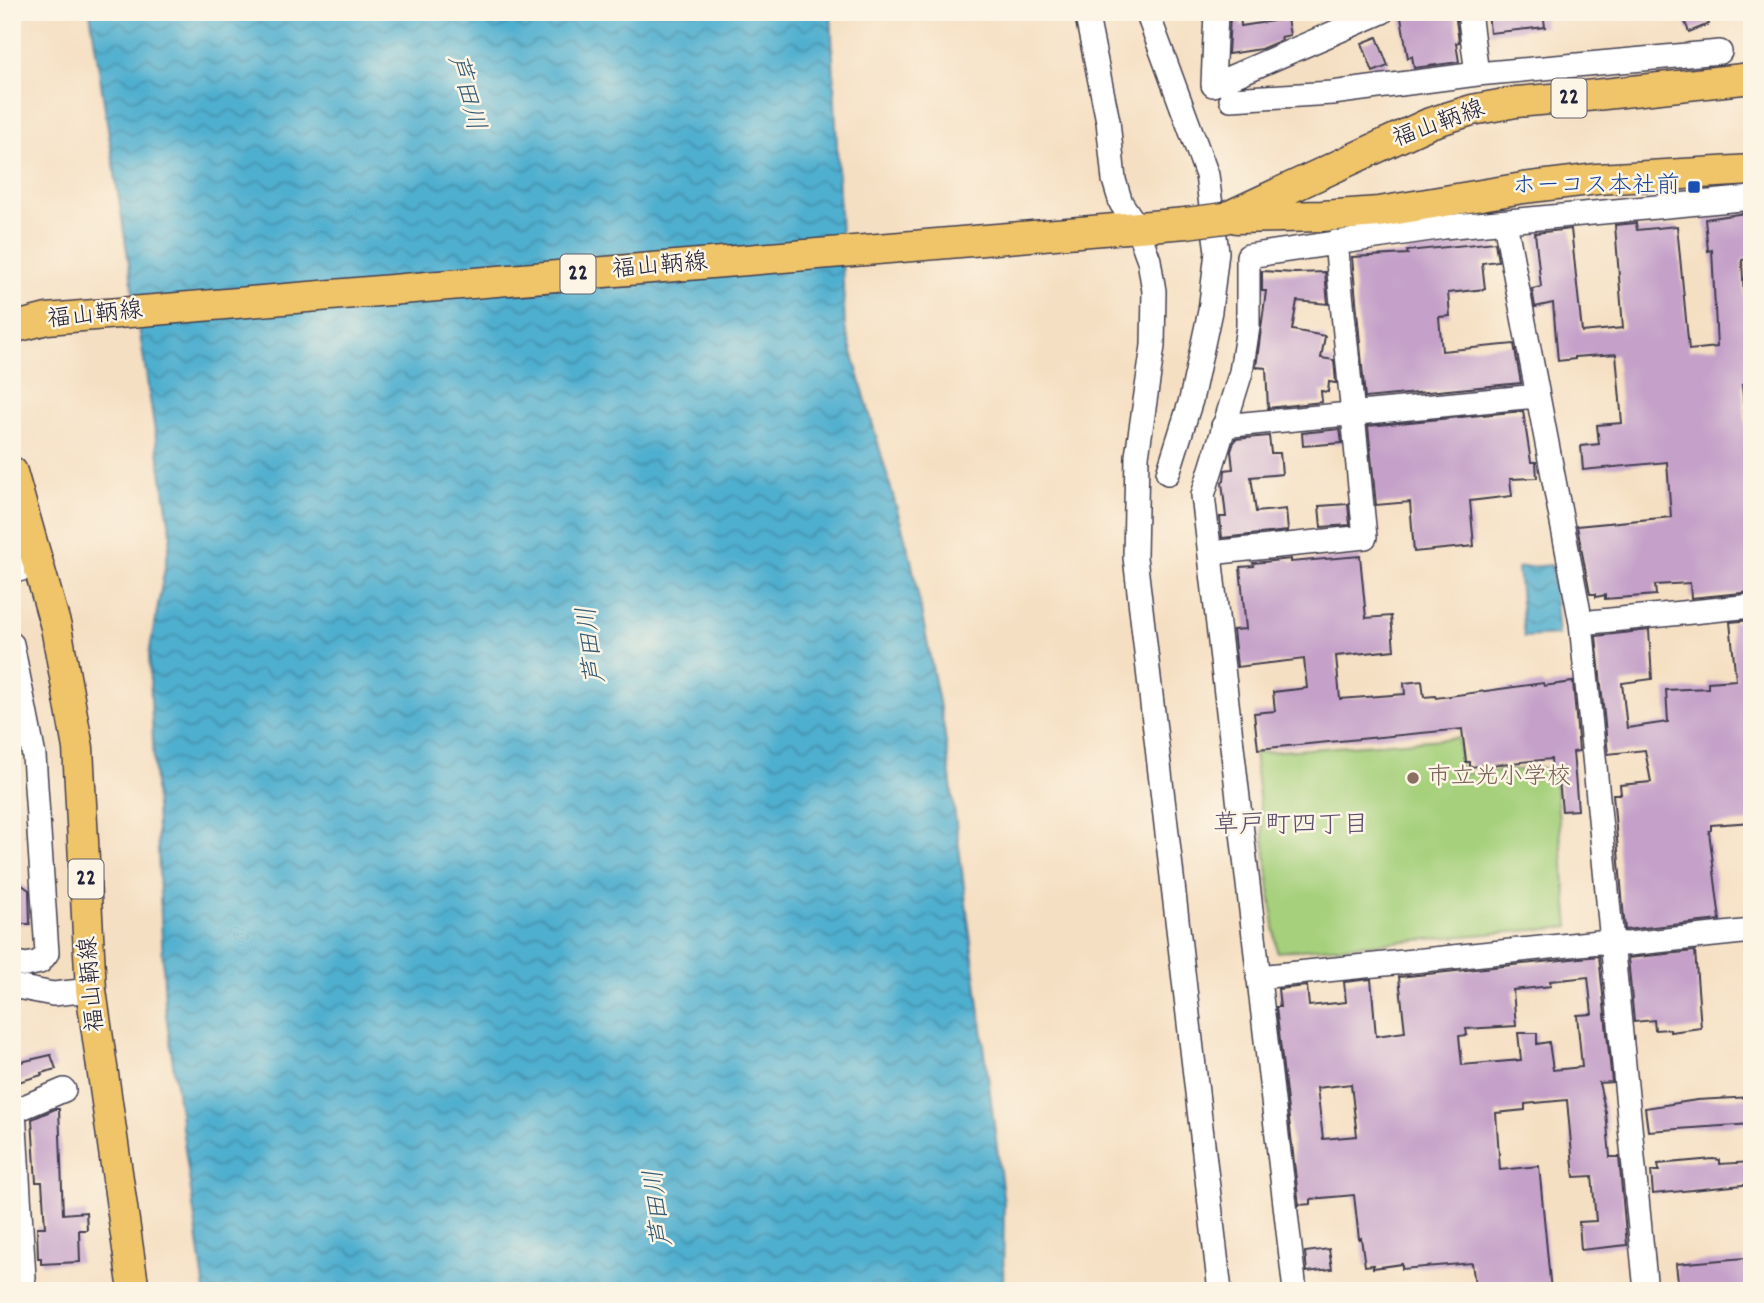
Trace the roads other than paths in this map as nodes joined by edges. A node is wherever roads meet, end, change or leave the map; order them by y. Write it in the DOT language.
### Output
graph roads {
  1 [pos="1086,12"];
  2 [pos="1147,12"];
  3 [pos="1216,12"];
  4 [pos="1382,12"];
  5 [pos="1469,12"];
  6 [pos="1720,52"];
  7 [pos="1585,65"];
  8 [pos="1477,74"];
  9 [pos="1752,78"];
  10 [pos="1586,96"];
  11 [pos="1231,99"];
  12 [pos="1752,170"];
  13 [pos="1752,198"];
  14 [pos="1225,218"];
  15 [pos="1505,222"];
  16 [pos="1137,227"];
  17 [pos="1336,242"];
  18 [pos="12,328"];
  19 [pos="1537,396"];
  20 [pos="1353,414"];
  21 [pos="1223,426"];
  22 [pos="12,472"];
  23 [pos="1168,473"];
  24 [pos="1210,553"];
  25 [pos="25,566"];
  26 [pos="1752,606"];
  27 [pos="1581,623"];
  28 [pos="12,645"];
  29 [pos="1752,931"];
  30 [pos="1611,943"];
  31 [pos="12,962"];
  32 [pos="1258,977"];
  33 [pos="12,986"];
  34 [pos="91,989"];
  35 [pos="64,1090"];
  36 [pos="13,1112"];
  37 [pos="23,1278"];
  38 [pos="134,1291"];
  39 [pos="1220,1291"];
  40 [pos="1295,1291"];
  41 [pos="1646,1291"];
  1 -- 16 [label="street"];
  2 -- 23 [label="street"];
  3 -- 4 [label="street"];
  5 -- 8 [label="street"];
  6 -- 7 [label="street"];
  7 -- 8 [label="street"];
  7 -- 10 [label="street"];
  8 -- 11 [label="street"];
  9 -- 10 [label="main road, 福山鞆線 / 22"];
  10 -- 14 [label="main road, 福山鞆線 / 22"];
  12 -- 14 [label="main road, 福山鞆線 / 22"];
  13 -- 15 [label="street"];
  14 -- 16 [label="main road, 福山鞆線 / 22, bridge"];
  15 -- 17 [label="street"];
  15 -- 19 [label="street"];
  16 -- 18 [label="main road, 福山鞆線 / 22"];
  16 -- 39 [label="street"];
  17 -- 20 [label="street"];
  17 -- 21 [label="street"];
  19 -- 20 [label="street"];
  19 -- 27 [label="street"];
  20 -- 21 [label="street"];
  20 -- 24 [label="street"];
  21 -- 24 [label="street"];
  22 -- 25 [label="main road, 福山鞆線 / 22"];
  24 -- 32 [label="street"];
  25 -- 34 [label="main road, 福山鞆線 / 22"];
  26 -- 27 [label="street"];
  27 -- 30 [label="street"];
  28 -- 31 [label="street"];
  29 -- 30 [label="street"];
  30 -- 32 [label="street"];
  30 -- 41 [label="street"];
  32 -- 40 [label="street"];
  33 -- 34 [label="street"];
  34 -- 38 [label="main road, 福山鞆線 / 22"];
  35 -- 36 [label="street"];
  36 -- 37 [label="street"];
}
